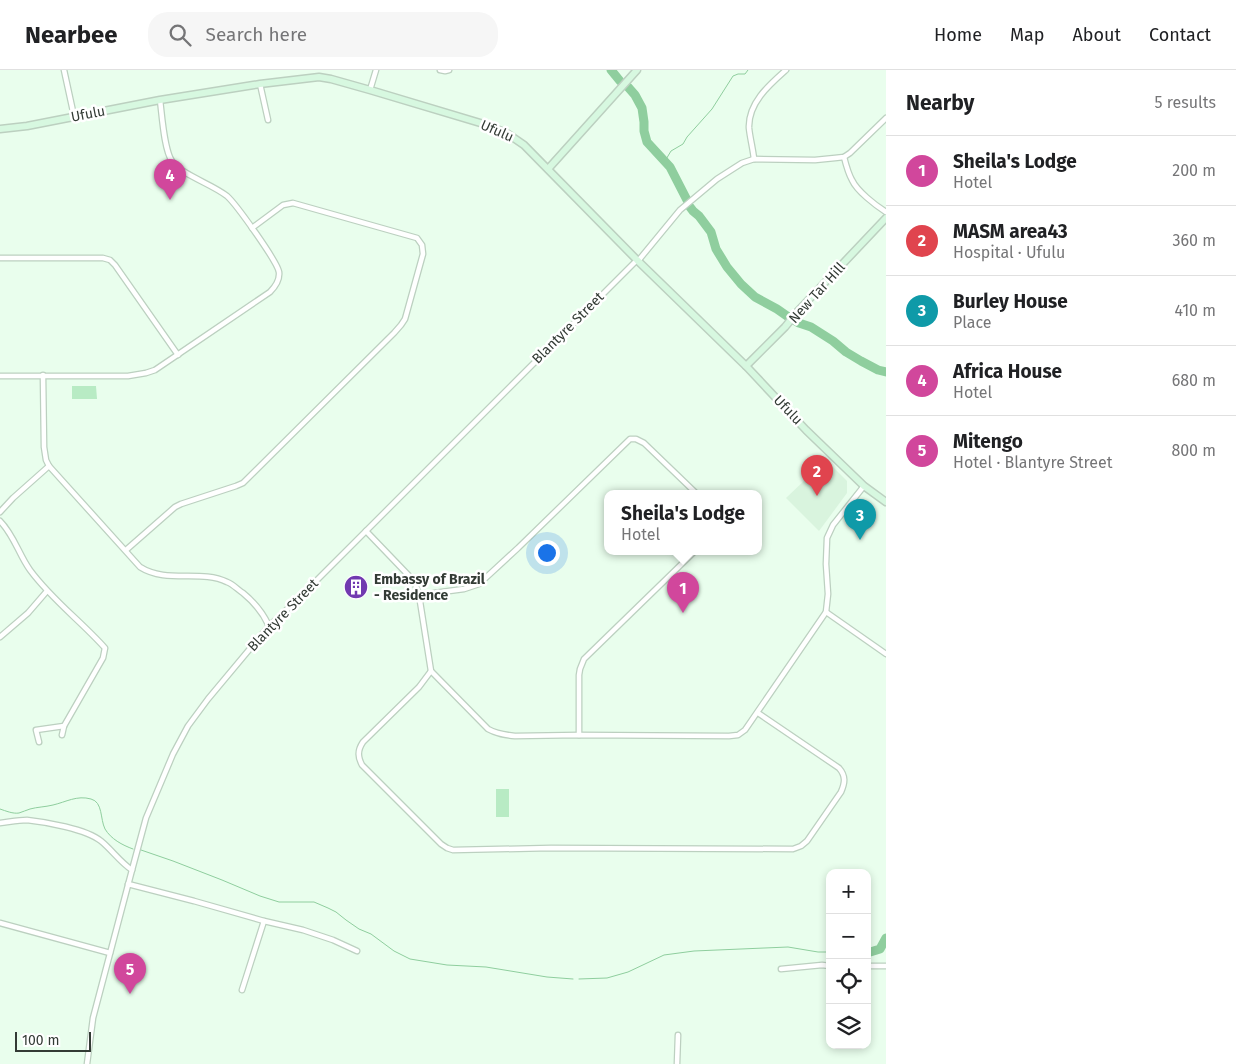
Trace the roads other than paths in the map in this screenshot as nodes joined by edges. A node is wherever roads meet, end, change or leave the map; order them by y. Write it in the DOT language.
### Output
graph roads {
  1 [pos="64,70"];
  2 [pos="376,70"];
  3 [pos="440,70"];
  4 [pos="449,70"];
  5 [pos="637,70"];
  6 [pos="786,70"];
  7 [pos="260,84"];
  8 [pos="370,90"];
  9 [pos="160,100"];
  10 [pos="74,116"];
  11 [pos="886,118"];
  12 [pos="268,120"];
  13 [pos="0,129"];
  14 [pos="844,157"];
  15 [pos="754,159"];
  16 [pos="548,169"];
  17 [pos="886,212"];
  18 [pos="886,218"];
  19 [pos="252,228"];
  20 [pos="0,258"];
  21 [pos="637,261"];
  22 [pos="178,355"];
  23 [pos="746,366"];
  24 [pos="42,375"];
  25 [pos="0,376"];
  26 [pos="49,466"];
  27 [pos="864,486"];
  28 [pos="693,490"];
  29 [pos="886,502"];
  30 [pos="0,512"];
  31 [pos="0,521"];
  32 [pos="366,531"];
  33 [pos="126,550"];
  34 [pos="691,555"];
  35 [pos="47,591"];
  36 [pos="419,596"];
  37 [pos="826,612"];
  38 [pos="269,626"];
  39 [pos="0,638"];
  40 [pos="886,654"];
  41 [pos="431,671"];
  42 [pos="758,713"];
  43 [pos="64,726"];
  44 [pos="30,730"];
  45 [pos="36,730"];
  46 [pos="62,735"];
  47 [pos="579,735"];
  48 [pos="39,742"];
  49 [pos="0,823"];
  50 [pos="132,870"];
  51 [pos="128,884"];
  52 [pos="264,921"];
  53 [pos="0,923"];
  54 [pos="357,951"];
  55 [pos="110,953"];
  56 [pos="826,966"];
  57 [pos="871,966"];
  58 [pos="886,966"];
  59 [pos="781,969"];
  60 [pos="242,990"];
  61 [pos="678,1035"];
  62 [pos="87,1064"];
  63 [pos="677,1064"];
  1 -- 10 [label="street"];
  2 -- 8 [label="street"];
  3 -- 4 [label="street"];
  5 -- 16 [label="street"];
  6 -- 15 [label="street"];
  7 -- 8 [label="street, Ufulu"];
  7 -- 9 [label="street, Ufulu"];
  7 -- 12 [label="street"];
  8 -- 16 [label="street, Ufulu"];
  9 -- 10 [label="street, Ufulu"];
  9 -- 19 [label="street"];
  10 -- 13 [label="street, Ufulu"];
  11 -- 14 [label="street"];
  14 -- 15 [label="street"];
  14 -- 17 [label="street"];
  15 -- 21 [label="street, Blantyre Street"];
  16 -- 21 [label="street, Ufulu"];
  18 -- 23 [label="street, New Tar Hill"];
  19 -- 22 [label="street"];
  19 -- 33 [label="street"];
  20 -- 22 [label="street"];
  21 -- 23 [label="street, Ufulu"];
  21 -- 32 [label="street, Blantyre Street"];
  22 -- 24 [label="street"];
  23 -- 27 [label="street, Ufulu"];
  24 -- 25 [label="street"];
  24 -- 26 [label="street"];
  26 -- 30 [label="street"];
  26 -- 33 [label="street"];
  27 -- 29 [label="street, Ufulu"];
  27 -- 37 [label="street"];
  28 -- 36 [label="street"];
  31 -- 35 [label="street"];
  32 -- 36 [label="street"];
  32 -- 38 [label="street, Blantyre Street"];
  33 -- 38 [label="street"];
  34 -- 47 [label="street"];
  35 -- 39 [label="street"];
  35 -- 43 [label="street"];
  36 -- 41 [label="street"];
  37 -- 40 [label="street"];
  37 -- 42 [label="street"];
  38 -- 50 [label="street, Blantyre Street"];
  41 -- 42 [label="street"];
  41 -- 47 [label="street"];
  42 -- 47 [label="street"];
  43 -- 45 [label="street"];
  43 -- 46 [label="street"];
  44 -- 45 [label="street"];
  45 -- 48 [label="street"];
  49 -- 50 [label="street"];
  50 -- 51 [label="street, Blantyre Street"];
  51 -- 52 [label="street"];
  51 -- 55 [label="street, Blantyre Street"];
  52 -- 54 [label="street"];
  52 -- 60 [label="street"];
  53 -- 55 [label="street"];
  55 -- 62 [label="street, Blantyre Street"];
  56 -- 59 [label="street"];
  57 -- 58 [label="street"];
  61 -- 63 [label="street"];
}
